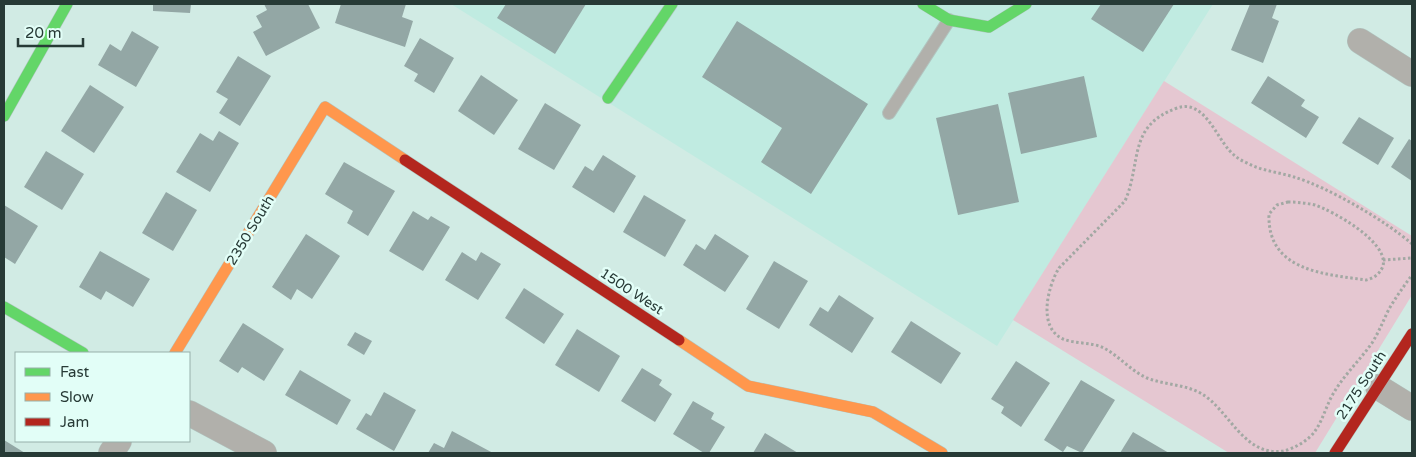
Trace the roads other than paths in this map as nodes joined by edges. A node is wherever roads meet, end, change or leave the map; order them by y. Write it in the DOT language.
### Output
graph roads {
  1 [pos="67,4"];
  2 [pos="672,4"];
  3 [pos="923,4"];
  4 [pos="1026,4"];
  5 [pos="949,20"];
  6 [pos="1360,41"];
  7 [pos="1412,74"];
  8 [pos="608,98"];
  9 [pos="325,107"];
  10 [pos="889,113"];
  11 [pos="4,116"];
  12 [pos="4,307"];
  13 [pos="1412,334"];
  14 [pos="81,352"];
  15 [pos="176,352"];
  16 [pos="1378,387"];
  17 [pos="1412,408"];
  18 [pos="190,414"];
  19 [pos="118,442"];
  20 [pos="111,453"];
  21 [pos="264,453"];
  22 [pos="942,453"];
  23 [pos="1335,453"];
  1 -- 11 [label="street"];
  2 -- 8 [label="street"];
  3 -- 5 [label="street"];
  4 -- 5 [label="street"];
  5 -- 10 [label="lane"];
  6 -- 7 [label="street"];
  9 -- 15 [label="street, 2350 South"];
  9 -- 22 [label="street, 1500 West"];
  12 -- 14 [label="street"];
  13 -- 16 [label="street, 2175 South"];
  16 -- 17 [label="street"];
  16 -- 23 [label="street, 2175 South"];
  18 -- 21 [label="street"];
  19 -- 20 [label="street"];
}
